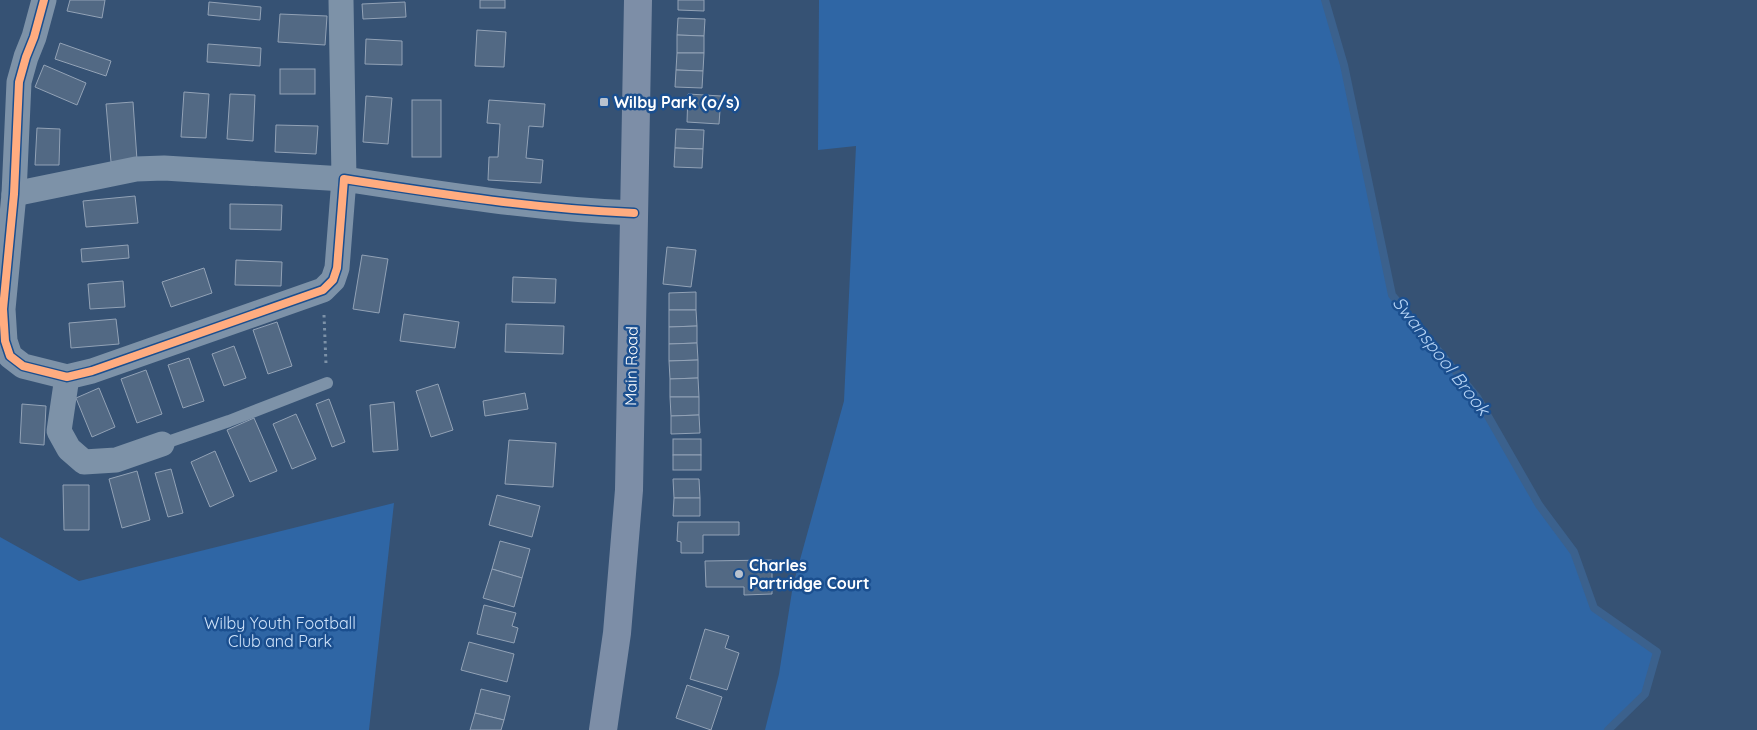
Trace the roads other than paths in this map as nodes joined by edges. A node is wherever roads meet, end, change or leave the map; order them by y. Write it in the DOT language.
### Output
graph roads {
  1 [pos="44,0"];
  2 [pos="341,0"];
  3 [pos="638,0"];
  4 [pos="344,179"];
  5 [pos="14,194"];
  6 [pos="634,213"];
  7 [pos="67,377"];
  8 [pos="327,383"];
  9 [pos="162,444"];
  10 [pos="603,730"];
  1 -- 5 [label="street"];
  2 -- 4 [label="street"];
  3 -- 6 [label="main road, Main Road"];
  4 -- 5 [label="street"];
  4 -- 6 [label="street"];
  4 -- 7 [label="street"];
  5 -- 7 [label="street"];
  6 -- 10 [label="main road, Main Road"];
  7 -- 9 [label="street"];
  8 -- 9 [label="lane"];
}
